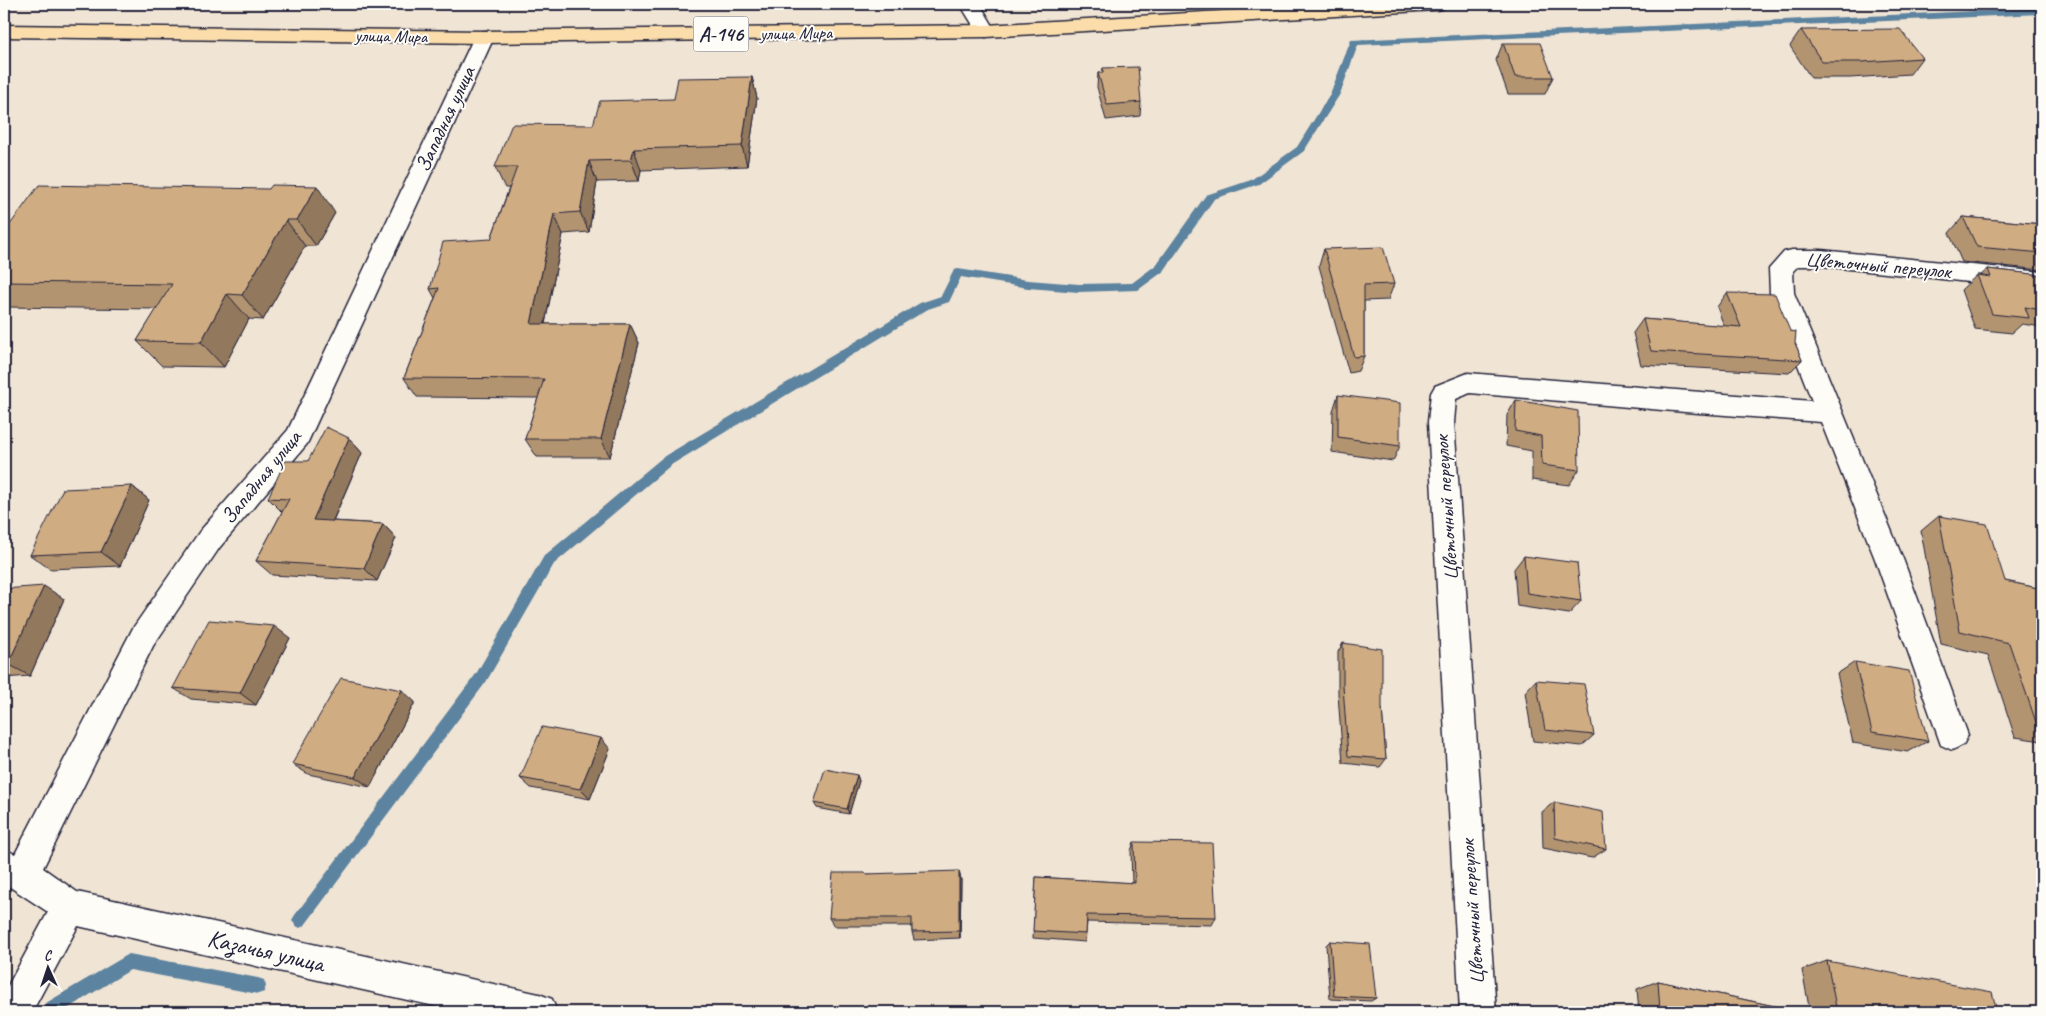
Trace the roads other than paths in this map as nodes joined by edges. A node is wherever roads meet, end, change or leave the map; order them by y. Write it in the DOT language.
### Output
graph roads {
  1 [pos="970,4"];
  2 [pos="1437,4"];
  3 [pos="4,31"];
  4 [pos="986,31"];
  5 [pos="484,37"];
  6 [pos="2042,281"];
  7 [pos="1830,412"];
  8 [pos="1952,735"];
  9 [pos="13,870"];
  10 [pos="70,907"];
  11 [pos="13,1012"];
  12 [pos="539,1012"];
  13 [pos="1478,1012"];
  1 -- 4 [label="street"];
  2 -- 4 [label="highway, улица Мира / А-146"];
  3 -- 5 [label="highway, улица Мира / А-146"];
  4 -- 5 [label="highway, улица Мира / А-146"];
  5 -- 9 [label="street, Западная улица"];
  6 -- 7 [label="street, Цветочный переулок"];
  7 -- 8 [label="street, Цветочный переулок"];
  7 -- 13 [label="street, Цветочный переулок"];
  9 -- 10 [label="street, Казачья улица"];
  10 -- 11 [label="street"];
  10 -- 12 [label="street, Казачья улица"];
}
